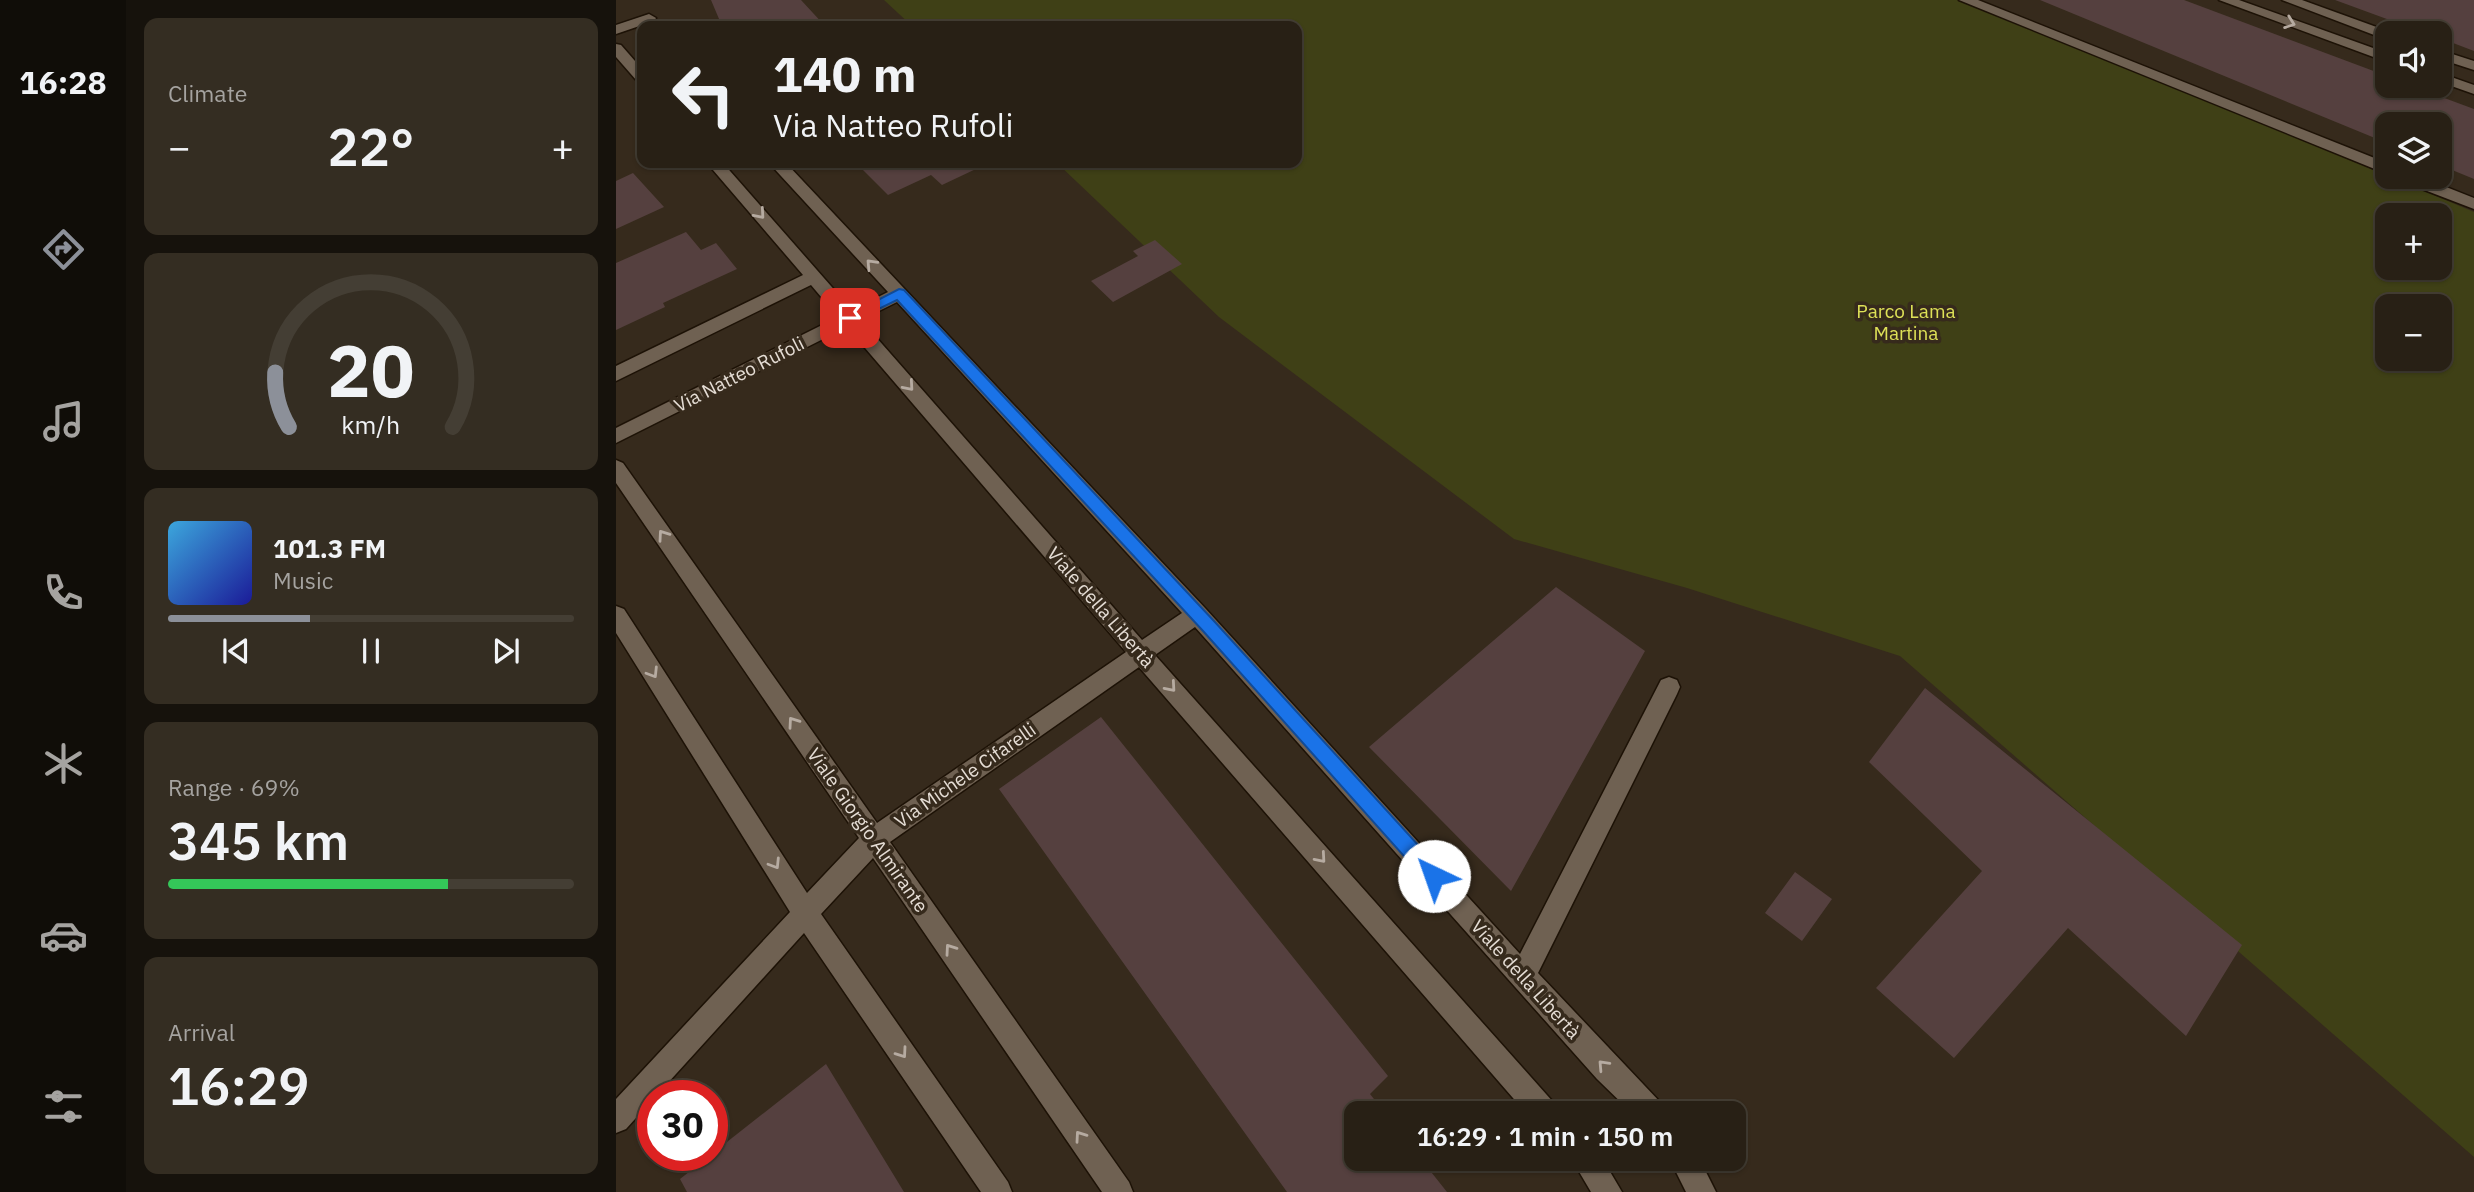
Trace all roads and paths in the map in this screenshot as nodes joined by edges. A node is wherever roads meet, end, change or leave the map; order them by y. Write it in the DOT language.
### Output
graph roads {
  1 [pos="648,0"];
  2 [pos="1966,0"];
  3 [pos="2226,0"];
  4 [pos="2288,0"];
  5 [pos="651,21"];
  6 [pos="637,25"];
  7 [pos="616,30"];
  8 [pos="2375,31"];
  9 [pos="616,48"];
  10 [pos="2375,54"];
  11 [pos="2452,58"];
  12 [pos="2474,66"];
  13 [pos="637,72"];
  14 [pos="2452,82"];
  15 [pos="2474,90"];
  16 [pos="2375,164"];
  17 [pos="719,168"];
  18 [pos="782,168"];
  19 [pos="2437,189"];
  20 [pos="2474,204"];
  21 [pos="814,277"];
  22 [pos="899,294"];
  23 [pos="850,318"];
  24 [pos="616,374"];
  25 [pos="616,436"];
  26 [pos="616,468"];
  27 [pos="1197,614"];
  28 [pos="616,615"];
  29 [pos="1141,653"];
  30 [pos="1670,687"];
  31 [pos="874,839"];
  32 [pos="805,912"];
  33 [pos="1523,975"];
  34 [pos="1533,1101"];
  35 [pos="1639,1101"];
  36 [pos="616,1119"];
  37 [pos="1594,1171"];
  38 [pos="1690,1171"];
  39 [pos="998,1192"];
  40 [pos="1119,1192"];
  41 [pos="1608,1192"];
  42 [pos="1702,1192"];
  1 -- 5 [label="street"];
  2 -- 16 [label="street"];
  3 -- 10 [label="street, one-way"];
  4 -- 8 [label="street"];
  6 -- 7 [label="street"];
  9 -- 13 [label="street"];
  11 -- 12 [label="street"];
  14 -- 15 [label="street"];
  17 -- 21 [label="street, Viale della Libertà, one-way"];
  22 -- 18 [label="street, Viale della Libertà, one-way"];
  19 -- 20 [label="street"];
  21 -- 23 [label="street, Viale della Libertà"];
  21 -- 24 [label="street"];
  22 -- 23 [label="street, Via Natteo Rufoli"];
  22 -- 27 [label="street, Viale della Libertà"];
  23 -- 25 [label="street, Via Natteo Rufoli"];
  23 -- 29 [label="street, Viale della Libertà, one-way"];
  31 -- 26 [label="street, Viale Giorgio Almirante, one-way"];
  27 -- 29 [label="street, Via Michele Cifarelli"];
  27 -- 33 [label="street, Viale della Libertà"];
  28 -- 32 [label="street, one-way"];
  29 -- 31 [label="street, Via Michele Cifarelli"];
  29 -- 34 [label="street, Viale della Libertà, one-way"];
  30 -- 33 [label="street"];
  31 -- 32 [label="street, Via Michele Cifarelli"];
  40 -- 31 [label="street, Viale Giorgio Almirante, one-way"];
  32 -- 36 [label="street, Via Michele Cifarelli"];
  32 -- 39 [label="street, one-way"];
  35 -- 33 [label="street, Viale della Libertà, one-way"];
  37 -- 41 [label="street"];
  38 -- 42 [label="street"];
}
